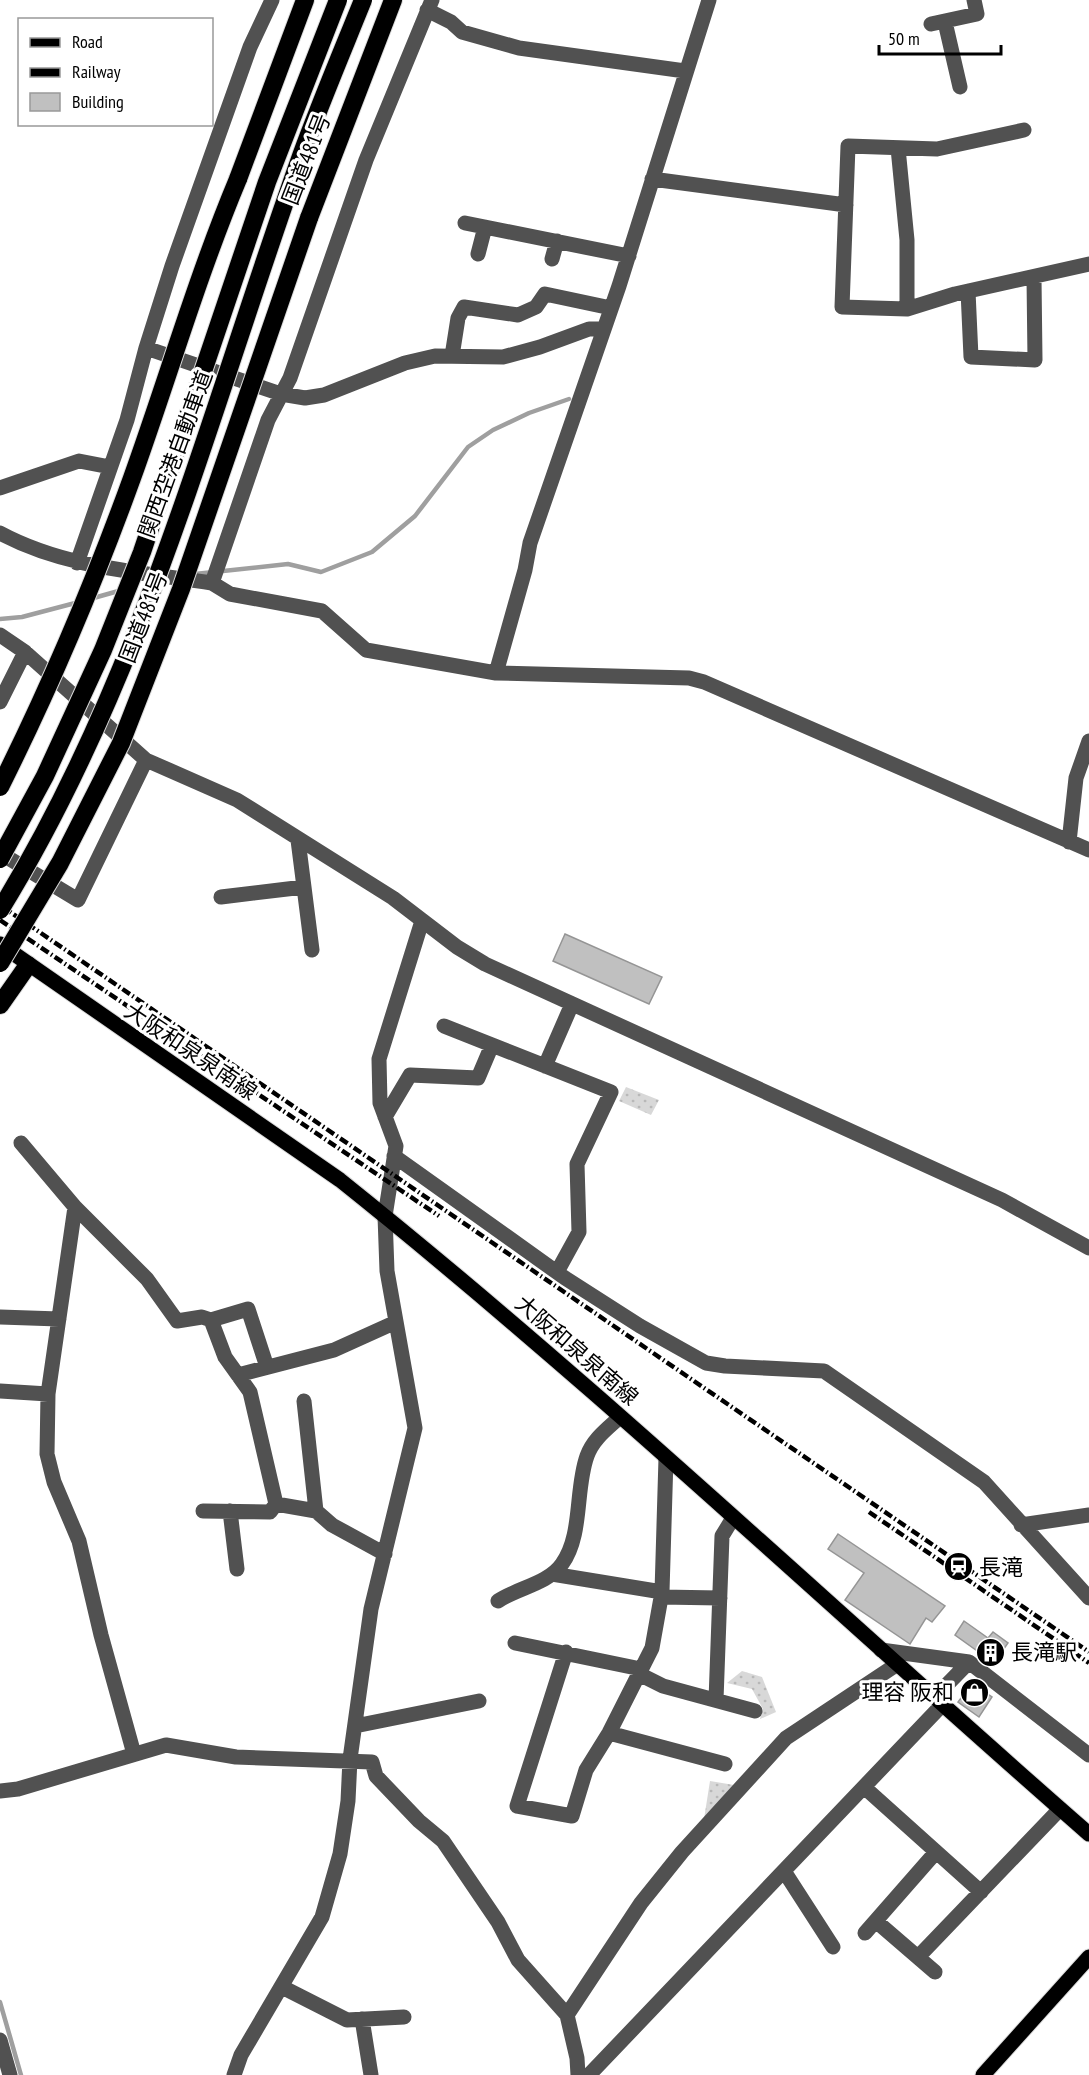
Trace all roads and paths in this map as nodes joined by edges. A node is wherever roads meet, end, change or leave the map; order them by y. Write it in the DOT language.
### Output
graph roads {
  1 [pos="272,0"];
  2 [pos="305,0"];
  3 [pos="338,0"];
  4 [pos="363,0"];
  5 [pos="393,0"];
  6 [pos="710,0"];
  7 [pos="974,0"];
  8 [pos="429,5"];
  9 [pos="685,71"];
  10 [pos="960,87"];
  11 [pos="1024,130"];
  12 [pos="898,148"];
  13 [pos="652,179"];
  14 [pos="846,204"];
  15 [pos="465,223"];
  16 [pos="485,227"];
  17 [pos="557,241"];
  18 [pos="478,254"];
  19 [pos="629,256"];
  20 [pos="552,259"];
  21 [pos="1089,264"];
  22 [pos="1034,278"];
  23 [pos="968,291"];
  24 [pos="611,308"];
  25 [pos="908,309"];
  26 [pos="604,329"];
  27 [pos="146,348"];
  28 [pos="452,356"];
  29 [pos="281,394"];
  30 [pos="111,467"];
  31 [pos="0,488"];
  32 [pos="0,533"];
  33 [pos="77,563"];
  34 [pos="212,583"];
  35 [pos="0,635"];
  36 [pos="25,652"];
  37 [pos="496,673"];
  38 [pos="0,702"];
  39 [pos="1089,741"];
  40 [pos="146,760"];
  41 [pos="0,787"];
  42 [pos="298,840"];
  43 [pos="1069,842"];
  44 [pos="1089,850"];
  45 [pos="0,853"];
  46 [pos="0,859"];
  47 [pos="304,887"];
  48 [pos="220,897"];
  49 [pos="0,910"];
  50 [pos="422,921"];
  51 [pos="0,944"];
  52 [pos="312,950"];
  53 [pos="0,963"];
  54 [pos="28,965"];
  55 [pos="572,1004"];
  56 [pos="0,1005"];
  57 [pos="444,1026"];
  58 [pos="492,1045"];
  59 [pos="545,1066"];
  60 [pos="385,1118"];
  61 [pos="21,1143"];
  62 [pos="394,1156"];
  63 [pos="75,1207"];
  64 [pos="385,1216"];
  65 [pos="1089,1248"];
  66 [pos="557,1272"];
  67 [pos="0,1317"];
  68 [pos="59,1319"];
  69 [pos="210,1320"];
  70 [pos="396,1322"];
  71 [pos="267,1367"];
  72 [pos="237,1375"];
  73 [pos="0,1391"];
  74 [pos="48,1394"];
  75 [pos="304,1401"];
  76 [pos="620,1417"];
  77 [pos="666,1458"];
  78 [pos="276,1504"];
  79 [pos="202,1511"];
  80 [pos="230,1511"];
  81 [pos="316,1511"];
  82 [pos="1089,1515"];
  83 [pos="733,1518"];
  84 [pos="1021,1525"];
  85 [pos="385,1554"];
  86 [pos="237,1569"];
  87 [pos="552,1574"];
  88 [pos="661,1594"];
  89 [pos="720,1598"];
  90 [pos="1089,1598"];
  91 [pos="498,1601"];
  92 [pos="514,1643"];
  93 [pos="881,1650"];
  94 [pos="566,1652"];
  95 [pos="969,1662"];
  96 [pos="897,1665"];
  97 [pos="640,1672"];
  98 [pos="716,1700"];
  99 [pos="479,1701"];
  100 [pos="938,1702"];
  101 [pos="755,1711"];
  102 [pos="355,1726"];
  103 [pos="609,1733"];
  104 [pos="134,1754"];
  105 [pos="1089,1755"];
  106 [pos="350,1760"];
  107 [pos="725,1764"];
  108 [pos="864,1787"];
  109 [pos="0,1791"];
  110 [pos="1060,1809"];
  111 [pos="1089,1834"];
  112 [pos="936,1851"];
  113 [pos="784,1871"];
  114 [pos="981,1892"];
  115 [pos="877,1922"];
  116 [pos="865,1933"];
  117 [pos="833,1947"];
  118 [pos="918,1957"];
  119 [pos="1089,1957"];
  120 [pos="936,1972"];
  121 [pos="282,1987"];
  122 [pos="567,2014"];
  123 [pos="404,2017"];
  124 [pos="362,2019"];
  125 [pos="0,2040"];
  126 [pos="991,2072"];
  127 [pos="595,2073"];
  128 [pos="10,2075"];
  129 [pos="234,2075"];
  130 [pos="371,2075"];
  131 [pos="578,2075"];
  1 -- 27 [label="street"];
  2 -- 41 [label="highway, bridge"];
  3 -- 46 [label="highway, 関西空港自動車道, bridge"];
  4 -- 49 [label="highway, 関西空港自動車道, bridge"];
  5 -- 53 [label="highway, 国道481号, bridge"];
  6 -- 9 [label="street"];
  7 -- 10 [label="street"];
  8 -- 9 [label="street"];
  8 -- 29 [label="street"];
  9 -- 13 [label="street"];
  11 -- 12 [label="street"];
  12 -- 14 [label="street"];
  12 -- 25 [label="street"];
  13 -- 14 [label="street"];
  13 -- 19 [label="street"];
  14 -- 25 [label="street"];
  15 -- 16 [label="street"];
  16 -- 17 [label="street"];
  16 -- 18 [label="street"];
  17 -- 19 [label="street"];
  17 -- 20 [label="street"];
  19 -- 24 [label="street"];
  21 -- 22 [label="street"];
  22 -- 23 [label="street"];
  22 -- 23 [label="street"];
  23 -- 25 [label="street"];
  24 -- 26 [label="street"];
  24 -- 28 [label="street"];
  26 -- 28 [label="street"];
  26 -- 37 [label="street"];
  27 -- 29 [label="street"];
  27 -- 30 [label="street"];
  28 -- 29 [label="street"];
  29 -- 34 [label="street"];
  30 -- 31 [label="street"];
  30 -- 33 [label="street"];
  32 -- 33 [label="street"];
  33 -- 34 [label="street"];
  34 -- 37 [label="street"];
  35 -- 36 [label="street"];
  36 -- 38 [label="street"];
  36 -- 40 [label="street"];
  37 -- 43 [label="street"];
  39 -- 43 [label="street"];
  40 -- 42 [label="street"];
  40 -- 45 [label="street"];
  42 -- 47 [label="street"];
  42 -- 50 [label="street"];
  43 -- 44 [label="street"];
  47 -- 48 [label="street"];
  47 -- 52 [label="street"];
  50 -- 55 [label="street"];
  50 -- 60 [label="street"];
  51 -- 54 [label="main road, 大阪和泉泉南線"];
  54 -- 56 [label="highway"];
  54 -- 64 [label="main road, 大阪和泉泉南線"];
  55 -- 59 [label="street"];
  55 -- 65 [label="street"];
  57 -- 58 [label="street"];
  58 -- 59 [label="street"];
  58 -- 60 [label="street"];
  59 -- 66 [label="street"];
  60 -- 62 [label="street"];
  61 -- 63 [label="street"];
  62 -- 64 [label="street"];
  62 -- 66 [label="street"];
  63 -- 68 [label="street"];
  63 -- 69 [label="street"];
  64 -- 70 [label="street"];
  64 -- 76 [label="main road, 大阪和泉泉南線"];
  66 -- 84 [label="street"];
  67 -- 68 [label="street"];
  68 -- 74 [label="street"];
  69 -- 71 [label="street"];
  69 -- 72 [label="street"];
  70 -- 71 [label="street"];
  70 -- 85 [label="street"];
  71 -- 72 [label="street"];
  72 -- 78 [label="street"];
  73 -- 74 [label="street"];
  74 -- 104 [label="street"];
  75 -- 81 [label="street"];
  76 -- 77 [label="main road, 大阪和泉泉南線"];
  76 -- 87 [label="street"];
  77 -- 83 [label="main road, 大阪和泉泉南線"];
  77 -- 88 [label="street"];
  78 -- 80 [label="street"];
  78 -- 81 [label="street"];
  79 -- 80 [label="street"];
  80 -- 86 [label="street"];
  81 -- 85 [label="street"];
  82 -- 84 [label="street"];
  83 -- 89 [label="street"];
  83 -- 93 [label="main road, 大阪和泉泉南線"];
  84 -- 90 [label="street"];
  85 -- 102 [label="street"];
  87 -- 88 [label="street"];
  87 -- 91 [label="street"];
  88 -- 89 [label="street"];
  88 -- 97 [label="street"];
  89 -- 98 [label="street"];
  92 -- 94 [label="street"];
  93 -- 95 [label="street"];
  93 -- 96 [label="main road, 大阪和泉泉南線"];
  94 -- 97 [label="street"];
  94 -- 103 [label="street"];
  95 -- 100 [label="street"];
  95 -- 105 [label="street"];
  96 -- 100 [label="main road, 大阪和泉泉南線"];
  96 -- 122 [label="street"];
  97 -- 98 [label="street"];
  97 -- 103 [label="street"];
  98 -- 101 [label="street"];
  99 -- 102 [label="street"];
  100 -- 108 [label="street"];
  100 -- 110 [label="main road, 大阪和泉泉南線"];
  102 -- 106 [label="street"];
  103 -- 107 [label="street"];
  104 -- 106 [label="street"];
  104 -- 109 [label="street"];
  106 -- 121 [label="street"];
  106 -- 122 [label="street"];
  108 -- 112 [label="street"];
  108 -- 113 [label="street"];
  110 -- 111 [label="main road, 大阪和泉泉南線"];
  110 -- 114 [label="street"];
  112 -- 114 [label="street"];
  112 -- 115 [label="street"];
  113 -- 117 [label="street"];
  113 -- 127 [label="street"];
  114 -- 118 [label="street"];
  115 -- 116 [label="street"];
  115 -- 118 [label="street"];
  118 -- 120 [label="street"];
  119 -- 126 [label="main road"];
  121 -- 124 [label="street"];
  121 -- 129 [label="street"];
  122 -- 131 [label="street"];
  123 -- 124 [label="street"];
  124 -- 130 [label="street"];
  125 -- 128 [label="street"];
}
